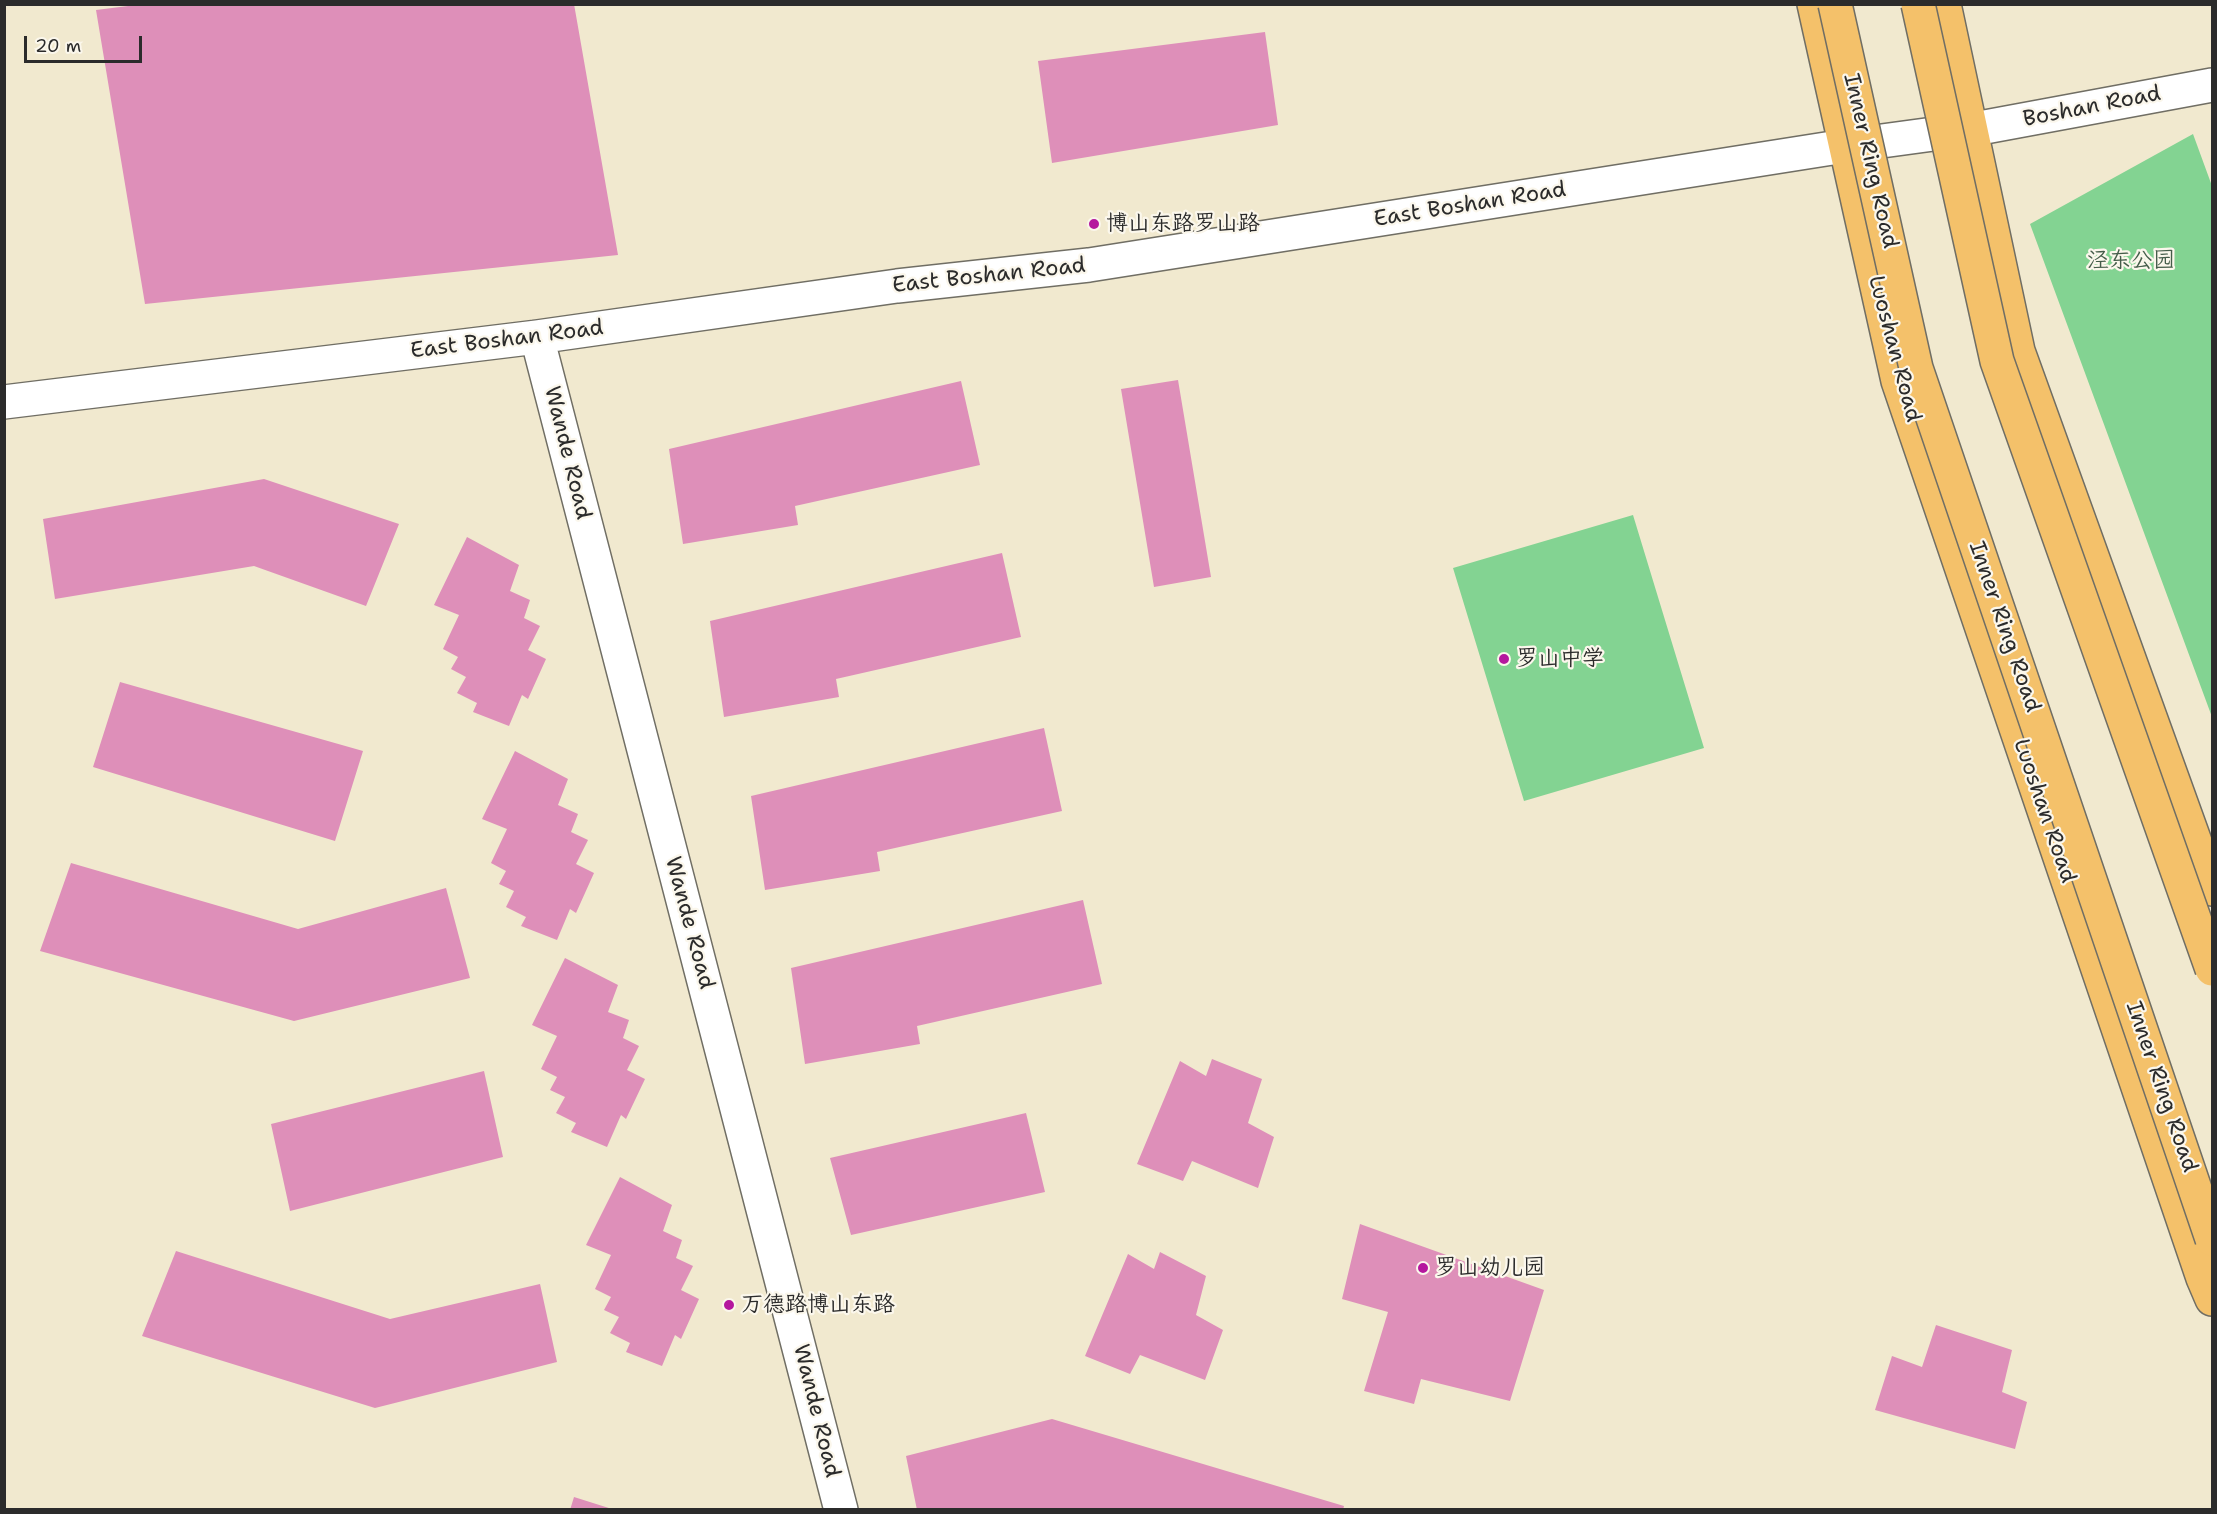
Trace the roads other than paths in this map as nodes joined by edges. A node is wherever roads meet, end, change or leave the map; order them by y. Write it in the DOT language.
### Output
graph roads {
  1 [pos="1814,4"];
  2 [pos="1835,4"];
  3 [pos="1918,4"];
  4 [pos="1944,4"];
  5 [pos="2212,85"];
  6 [pos="1971,129"];
  7 [pos="1845,146"];
  8 [pos="537,337"];
  9 [pos="4,402"];
  10 [pos="2212,889"];
  11 [pos="2212,969"];
  12 [pos="2212,1239"];
  13 [pos="2212,1299"];
  14 [pos="841,1509"];
  1 -- 7 [label="main road, Luoshan Road"];
  2 -- 12 [label="main road, Inner Ring Road, bridge"];
  3 -- 11 [label="main road, bridge"];
  4 -- 6 [label="main road"];
  5 -- 6 [label="street, Boshan Road"];
  6 -- 7 [label="street, East Boshan Road"];
  6 -- 10 [label="main road"];
  7 -- 8 [label="street, East Boshan Road"];
  7 -- 13 [label="main road, Luoshan Road"];
  8 -- 9 [label="street, East Boshan Road"];
  8 -- 14 [label="street, Wande Road"];
}
